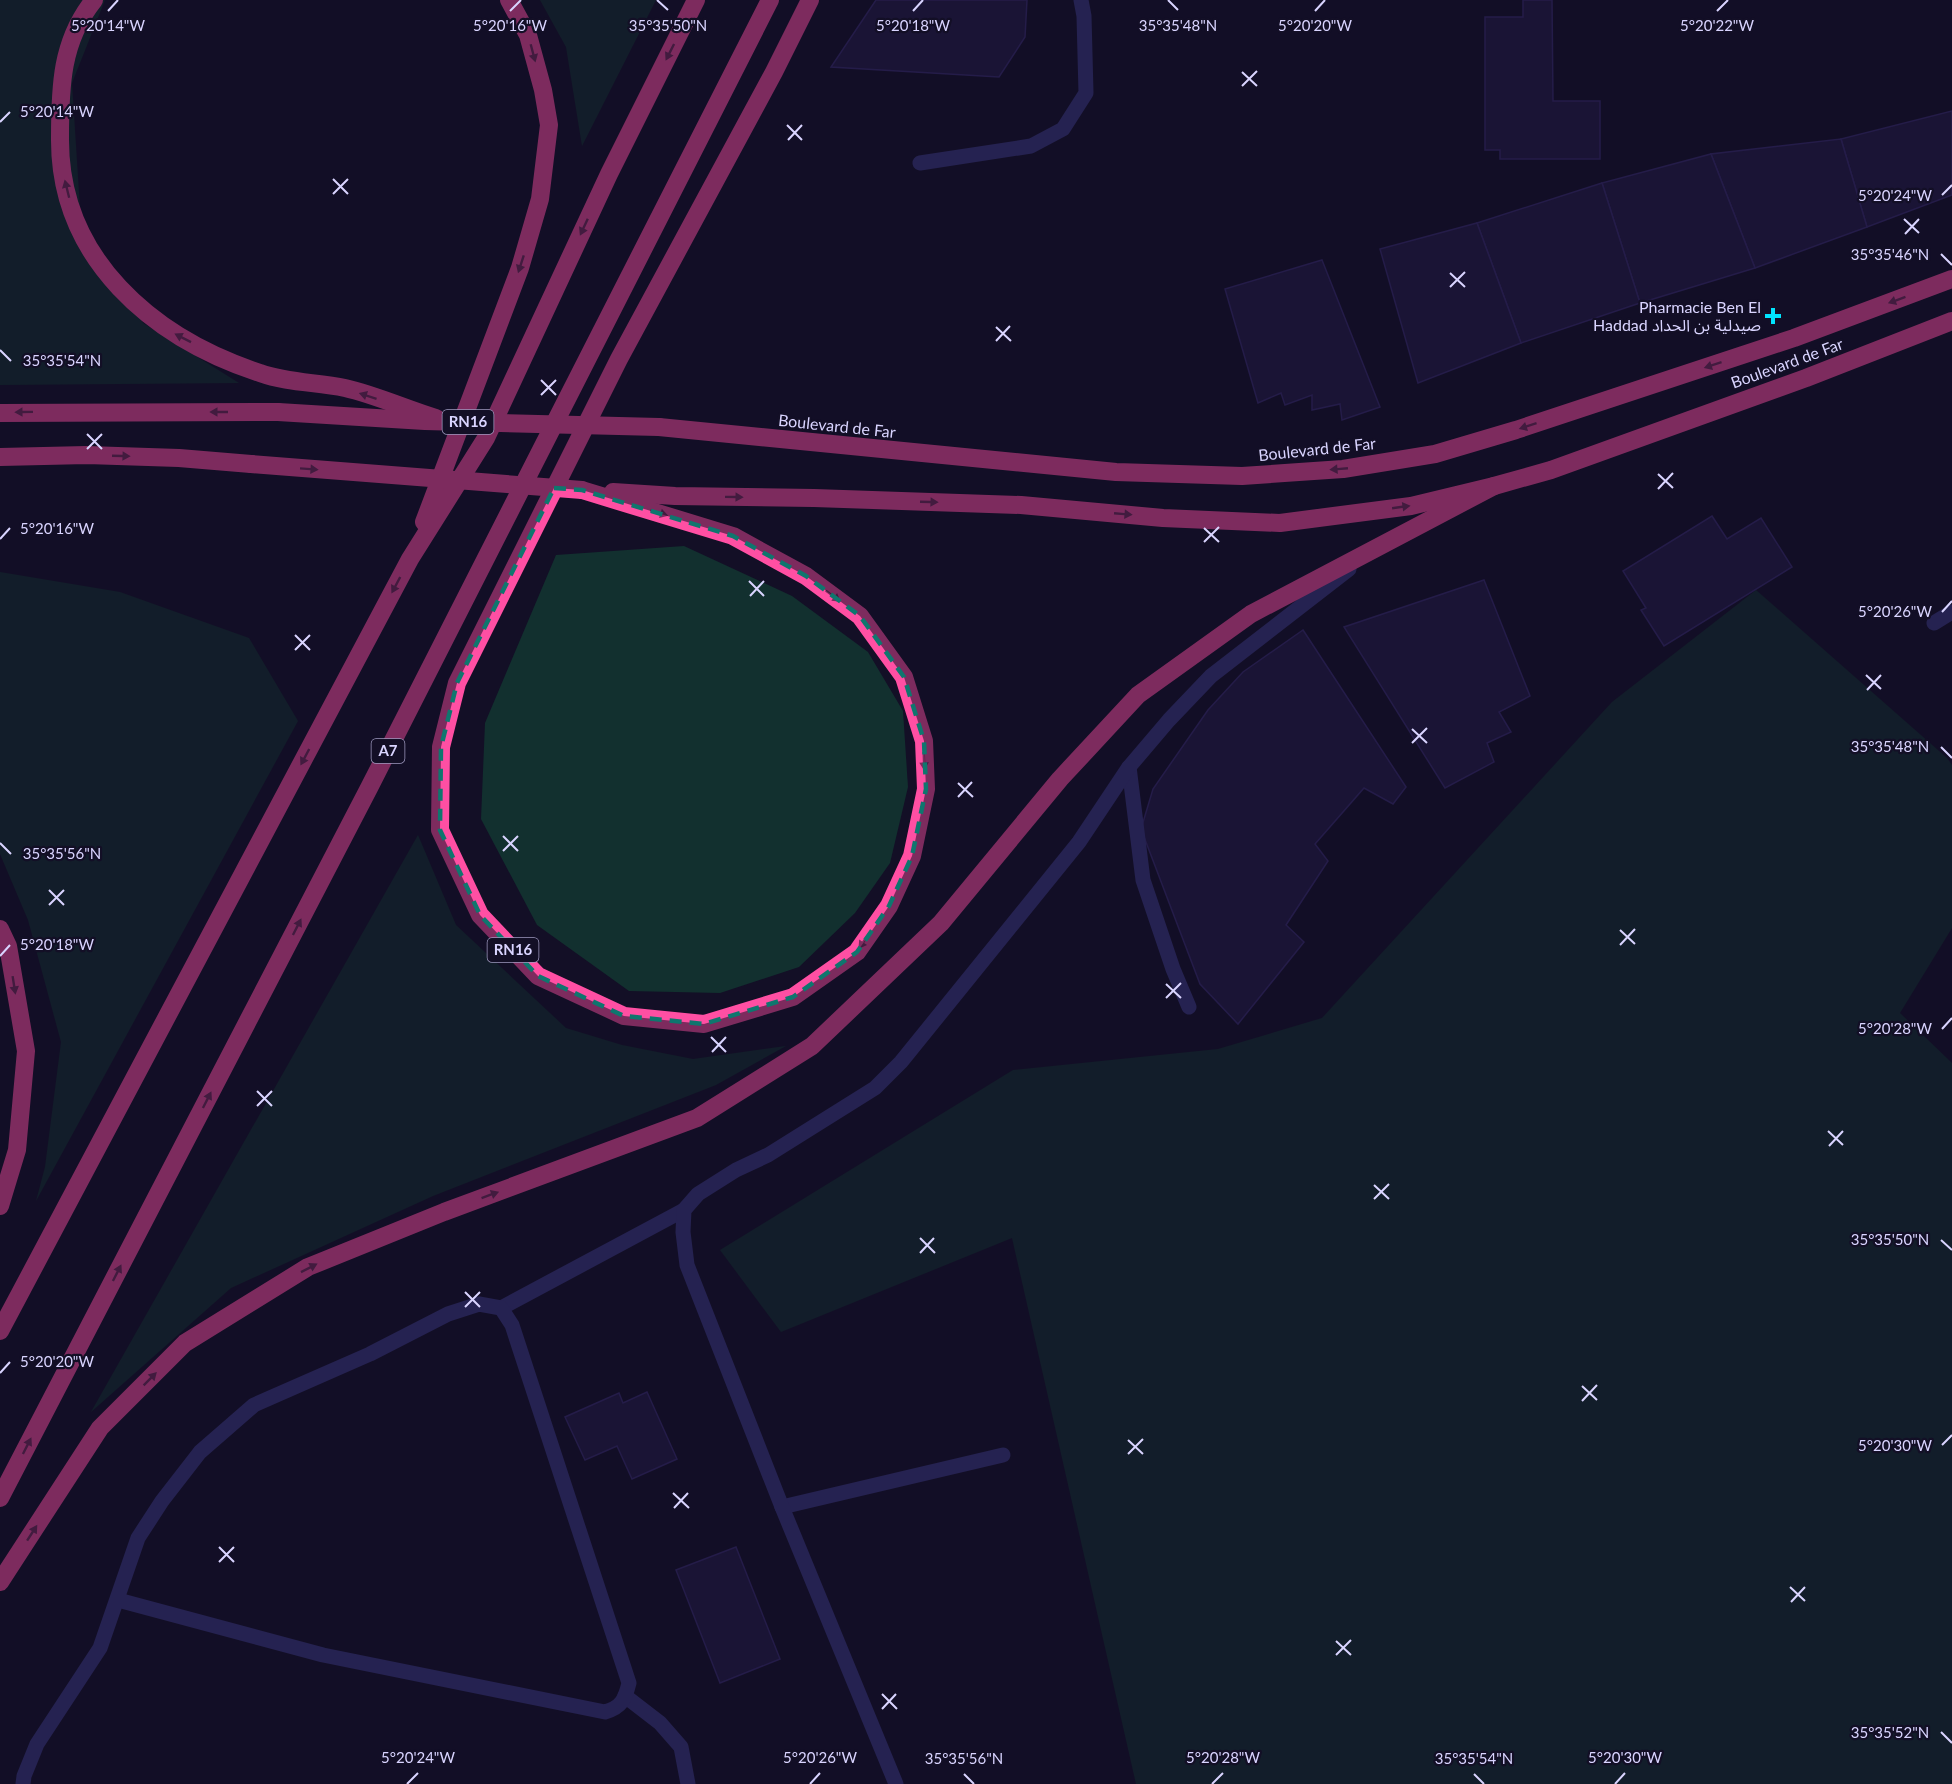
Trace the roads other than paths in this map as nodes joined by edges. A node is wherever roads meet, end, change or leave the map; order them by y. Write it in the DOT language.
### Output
graph roads {
  1 [pos="94,0"];
  2 [pos="508,0"];
  3 [pos="696,0"];
  4 [pos="770,0"];
  5 [pos="810,0"];
  6 [pos="1080,0"];
  7 [pos="920,163"];
  8 [pos="1952,279"];
  9 [pos="1952,321"];
  10 [pos="0,413"];
  11 [pos="443,421"];
  12 [pos="0,457"];
  13 [pos="1494,486"];
  14 [pos="582,490"];
  15 [pos="1365,556"];
  16 [pos="410,559"];
  17 [pos="1952,612"];
  18 [pos="1934,623"];
  19 [pos="1129,767"];
  20 [pos="0,929"];
  21 [pos="1188,1007"];
  22 [pos="0,1206"];
  23 [pos="684,1210"];
  24 [pos="501,1308"];
  25 [pos="0,1331"];
  26 [pos="1003,1455"];
  27 [pos="0,1498"];
  28 [pos="782,1507"];
  29 [pos="0,1582"];
  30 [pos="118,1600"];
  31 [pos="625,1696"];
  32 [pos="23,1784"];
  33 [pos="688,1784"];
  34 [pos="896,1784"];
  11 -- 1 [label="highway, one-way"];
  2 -- 16 [label="highway, one-way"];
  3 -- 16 [label="highway, one-way"];
  27 -- 4 [label="highway, A7, one-way"];
  14 -- 5 [label="highway, RN16, one-way"];
  6 -- 7 [label="street"];
  8 -- 11 [label="highway, Boulevard de Far / RN16, one-way, bridge"];
  9 -- 13 [label="highway, Boulevard de Far"];
  11 -- 10 [label="highway, RN16, one-way, bridge"];
  12 -- 14 [label="highway, RN16, one-way, bridge"];
  14 -- 13 [label="highway, Boulevard de Far, one-way"];
  13 -- 15 [label="highway"];
  15 -- 19 [label="street"];
  29 -- 15 [label="highway, one-way"];
  16 -- 25 [label="highway, one-way"];
  17 -- 18 [label="street"];
  19 -- 21 [label="street"];
  19 -- 23 [label="street"];
  20 -- 22 [label="highway, one-way"];
  23 -- 24 [label="street"];
  23 -- 28 [label="street"];
  24 -- 30 [label="street"];
  24 -- 31 [label="street"];
  26 -- 28 [label="street"];
  28 -- 34 [label="street"];
  30 -- 31 [label="street"];
  30 -- 32 [label="street"];
  31 -- 33 [label="street"];
}
